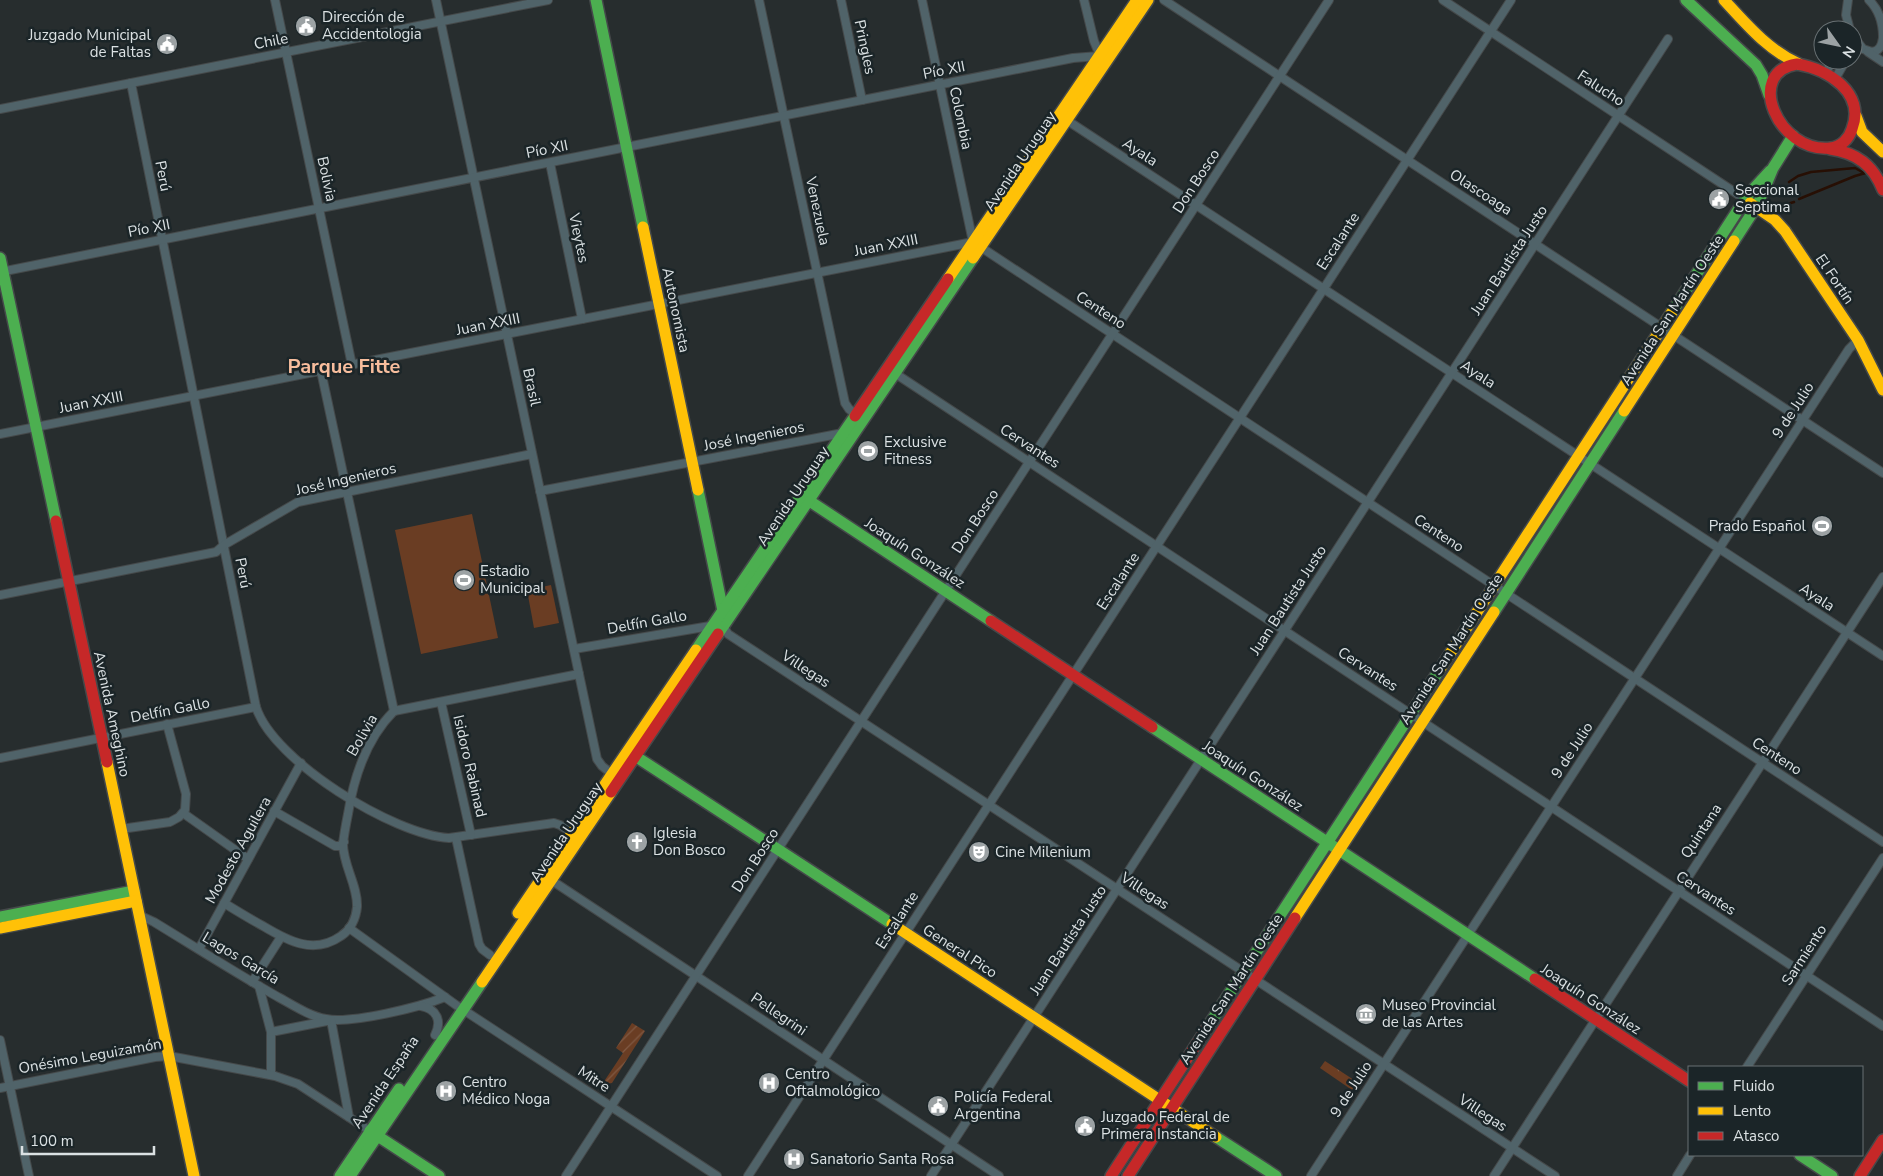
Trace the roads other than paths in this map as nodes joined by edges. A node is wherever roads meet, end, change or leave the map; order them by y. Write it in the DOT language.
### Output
graph roads {
  1 [pos="275,0"];
  2 [pos="436,0"];
  3 [pos="548,0"];
  4 [pos="596,0"];
  5 [pos="760,0"];
  6 [pos="841,0"];
  7 [pos="922,0"];
  8 [pos="1084,0"];
  9 [pos="1137,0"];
  10 [pos="1148,0"];
  11 [pos="1164,0"];
  12 [pos="1330,0"];
  13 [pos="1443,0"];
  14 [pos="1511,0"];
  15 [pos="1686,0"];
  16 [pos="1724,0"];
  17 [pos="1848,0"];
  18 [pos="1872,1"];
  19 [pos="1848,20"];
  20 [pos="440,21"];
  21 [pos="1490,31"];
  22 [pos="1883,37"];
  23 [pos="1668,39"];
  24 [pos="1863,47"];
  25 [pos="1863,50"];
  26 [pos="1866,50"];
  27 [pos="286,52"];
  28 [pos="1102,59"];
  29 [pos="1883,62"];
  30 [pos="1801,64"];
  31 [pos="1831,70"];
  32 [pos="1835,70"];
  33 [pos="1830,75"];
  34 [pos="1280,76"];
  35 [pos="131,83"];
  36 [pos="940,85"];
  37 [pos="862,100"];
  38 [pos="1770,101"];
  39 [pos="0,109"];
  40 [pos="1856,114"];
  41 [pos="784,116"];
  42 [pos="1618,116"];
  43 [pos="1062,118"];
  44 [pos="1794,136"];
  45 [pos="627,147"];
  46 [pos="1826,149"];
  47 [pos="1883,152"];
  48 [pos="1407,160"];
  49 [pos="550,163"];
  50 [pos="1773,168"];
  51 [pos="474,178"];
  52 [pos="1883,190"];
  53 [pos="1745,199"];
  54 [pos="1196,206"];
  55 [pos="1756,207"];
  56 [pos="319,208"];
  57 [pos="162,240"];
  58 [pos="977,244"];
  59 [pos="1535,244"];
  60 [pos="0,258"];
  61 [pos="1,272"];
  62 [pos="817,272"];
  63 [pos="1323,289"];
  64 [pos="659,304"];
  65 [pos="582,319"];
  66 [pos="1662,328"];
  67 [pos="507,334"];
  68 [pos="1113,334"];
  69 [pos="1673,335"];
  70 [pos="1858,340"];
  71 [pos="352,365"];
  72 [pos="321,371"];
  73 [pos="891,371"];
  74 [pos="1452,373"];
  75 [pos="1883,390"];
  76 [pos="194,396"];
  77 [pos="860,417"];
  78 [pos="1240,418"];
  79 [pos="1803,420"];
  80 [pos="36,427"];
  81 [pos="856,431"];
  82 [pos="843,433"];
  83 [pos="0,434"];
  84 [pos="532,454"];
  85 [pos="1578,456"];
  86 [pos="692,462"];
  87 [pos="1030,462"];
  88 [pos="1590,464"];
  89 [pos="1883,473"];
  90 [pos="540,490"];
  91 [pos="348,492"];
  92 [pos="805,498"];
  93 [pos="1368,502"];
  94 [pos="224,545"];
  95 [pos="1156,546"];
  96 [pos="1719,549"];
  97 [pos="1883,577"];
  98 [pos="68,581"];
  99 [pos="1494,586"];
  100 [pos="946,591"];
  101 [pos="1506,593"];
  102 [pos="0,595"];
  103 [pos="723,610"];
  104 [pos="718,625"];
  105 [pos="1285,631"];
  106 [pos="1847,633"];
  107 [pos="574,649"];
  108 [pos="1883,656"];
  109 [pos="579,674"];
  110 [pos="1073,675"];
  111 [pos="1635,678"];
  112 [pos="441,702"];
  113 [pos="256,706"];
  114 [pos="394,711"];
  115 [pos="1411,714"];
  116 [pos="861,722"];
  117 [pos="1422,722"];
  118 [pos="167,724"];
  119 [pos="101,738"];
  120 [pos="632,753"];
  121 [pos="0,758"];
  122 [pos="1201,760"];
  123 [pos="1762,762"];
  124 [pos="301,763"];
  125 [pos="612,774"];
  126 [pos="350,798"];
  127 [pos="988,805"];
  128 [pos="1551,807"];
  129 [pos="274,811"];
  130 [pos="183,813"];
  131 [pos="120,829"];
  132 [pos="572,833"];
  133 [pos="471,835"];
  134 [pos="456,838"];
  135 [pos="344,842"];
  136 [pos="1883,842"];
  137 [pos="1327,843"];
  138 [pos="778,849"];
  139 [pos="1339,850"];
  140 [pos="568,854"];
  141 [pos="1883,858"];
  142 [pos="248,859"];
  143 [pos="547,878"];
  144 [pos="1117,889"];
  145 [pos="1679,891"];
  146 [pos="135,896"];
  147 [pos="224,903"];
  148 [pos="139,916"];
  149 [pos="0,917"];
  150 [pos="0,928"];
  151 [pos="349,928"];
  152 [pos="905,933"];
  153 [pos="1468,936"];
  154 [pos="281,937"];
  155 [pos="198,949"];
  156 [pos="490,955"];
  157 [pos="1244,972"];
  158 [pos="696,976"];
  159 [pos="1807,976"];
  160 [pos="1255,980"];
  161 [pos="252,982"];
  162 [pos="260,986"];
  163 [pos="445,997"];
  164 [pos="419,1006"];
  165 [pos="459,1007"];
  166 [pos="1034,1018"];
  167 [pos="331,1020"];
  168 [pos="1596,1020"];
  169 [pos="1883,1026"];
  170 [pos="271,1032"];
  171 [pos="435,1036"];
  172 [pos="0,1040"];
  173 [pos="169,1056"];
  174 [pos="823,1060"];
  175 [pos="1384,1064"];
  176 [pos="1748,1066"];
  177 [pos="270,1075"];
  178 [pos="1688,1081"];
  179 [pos="10,1086"];
  180 [pos="0,1088"];
  181 [pos="1160,1100"];
  182 [pos="612,1107"];
  183 [pos="1172,1108"];
  184 [pos="349,1117"];
  185 [pos="374,1133"];
  186 [pos="1883,1140"];
  187 [pos="952,1145"];
  188 [pos="1512,1148"];
  189 [pos="1689,1156"];
  190 [pos="1802,1156"];
  191 [pos="29,1176"];
  192 [pos="194,1176"];
  193 [pos="340,1176"];
  194 [pos="350,1176"];
  195 [pos="440,1176"];
  196 [pos="566,1176"];
  197 [pos="717,1176"];
  198 [pos="748,1176"];
  199 [pos="932,1176"];
  200 [pos="998,1176"];
  201 [pos="1112,1176"];
  202 [pos="1128,1176"];
  203 [pos="1276,1176"];
  204 [pos="1311,1176"];
  205 [pos="1494,1176"];
  206 [pos="1555,1176"];
  207 [pos="1676,1176"];
  208 [pos="1832,1176"];
  209 [pos="1860,1176"];
  1 -- 27 [label="street, Bolivia"];
  2 -- 20 [label="street, Brasil"];
  3 -- 20 [label="street, Chile"];
  4 -- 45 [label="main road, Autonomista"];
  5 -- 41 [label="street, Venezuela"];
  6 -- 37 [label="street, Pringles"];
  7 -- 36 [label="street, Colombia"];
  8 -- 28 [label="street"];
  9 -- 28 [label="main road, Avenida Uruguay"];
  10 -- 28 [label="main road, Avenida Uruguay"];
  11 -- 34 [label="street, Olascoaga"];
  12 -- 34 [label="street, Don Bosco"];
  13 -- 21 [label="street, Falucho"];
  14 -- 21 [label="street, Escalante"];
  15 -- 38 [label="main road"];
  16 -- 30 [label="main road"];
  17 -- 19 [label="street"];
  18 -- 22 [label="street"];
  20 -- 27 [label="street, Chile"];
  20 -- 51 [label="street, Brasil"];
  21 -- 42 [label="street, Falucho"];
  21 -- 48 [label="street, Escalante"];
  22 -- 26 [label="street"];
  23 -- 42 [label="street, Juan Bautista Justo"];
  24 -- 26 [label="street"];
  25 -- 26 [label="street"];
  26 -- 29 [label="street"];
  27 -- 35 [label="street, Chile"];
  27 -- 56 [label="street, Bolivia"];
  28 -- 36 [label="street, Pío XII"];
  28 -- 43 [label="main road, Avenida Uruguay"];
  30 -- 33 [label="main road"];
  30 -- 38 [label="main road"];
  31 -- 33 [label="street"];
  32 -- 33 [label="street"];
  33 -- 40 [label="main road"];
  34 -- 48 [label="street, Olascoaga"];
  34 -- 54 [label="street, Don Bosco"];
  35 -- 39 [label="street, Chile"];
  35 -- 57 [label="street, Perú"];
  36 -- 37 [label="street, Pío XII"];
  36 -- 58 [label="street, Colombia"];
  37 -- 41 [label="street, Pío XII"];
  38 -- 44 [label="main road"];
  40 -- 46 [label="main road"];
  40 -- 47 [label="main road"];
  41 -- 45 [label="street, Pío XII"];
  41 -- 62 [label="street, Venezuela"];
  42 -- 53 [label="street, Falucho"];
  42 -- 59 [label="street, Juan Bautista Justo"];
  43 -- 54 [label="street, Ayala"];
  43 -- 58 [label="main road, Avenida Uruguay"];
  44 -- 46 [label="main road"];
  44 -- 50 [label="main road, Avenida San Martín Oeste"];
  45 -- 49 [label="street, Pío XII"];
  45 -- 64 [label="main road, Autonomista"];
  46 -- 52 [label="main road"];
  48 -- 59 [label="street, Olascoaga"];
  48 -- 63 [label="street, Escalante"];
  49 -- 51 [label="street, Pío XII"];
  49 -- 65 [label="street, Vieytes"];
  50 -- 53 [label="main road, Avenida San Martín Oeste"];
  50 -- 55 [label="main road, Avenida San Martín Oeste"];
  51 -- 56 [label="street, Pío XII"];
  51 -- 67 [label="street, Brasil"];
  53 -- 55 [label="main road, El Fortín"];
  53 -- 66 [label="main road, Avenida San Martín Oeste"];
  54 -- 63 [label="street, Ayala"];
  54 -- 68 [label="street, Don Bosco"];
  55 -- 69 [label="main road, Avenida San Martín Oeste"];
  55 -- 70 [label="main road, El Fortín"];
  56 -- 57 [label="street, Pío XII"];
  56 -- 71 [label="street, Bolivia"];
  57 -- 61 [label="street, Pío XII"];
  57 -- 76 [label="street, Perú"];
  58 -- 62 [label="street, Juan XXIII"];
  58 -- 68 [label="street, Centeno"];
  58 -- 73 [label="main road, Avenida Uruguay"];
  59 -- 66 [label="street, Olascoaga"];
  59 -- 74 [label="street, Juan Bautista Justo"];
  60 -- 61 [label="main road, Avenida Ameghino"];
  61 -- 80 [label="main road, Avenida Ameghino"];
  62 -- 64 [label="street, Juan XXIII"];
  62 -- 77 [label="street, Venezuela"];
  63 -- 74 [label="street, Ayala"];
  63 -- 78 [label="street, Escalante"];
  64 -- 65 [label="street, Juan XXIII"];
  64 -- 86 [label="main road, Autonomista"];
  65 -- 67 [label="street, Juan XXIII"];
  66 -- 69 [label="street, Olascoaga"];
  66 -- 85 [label="main road, Avenida San Martín Oeste"];
  67 -- 71 [label="street, Juan XXIII"];
  67 -- 84 [label="street, Brasil"];
  68 -- 78 [label="street, Centeno"];
  68 -- 87 [label="street, Don Bosco"];
  69 -- 79 [label="street, Olascoaga"];
  69 -- 88 [label="main road, Avenida San Martín Oeste"];
  70 -- 75 [label="main road, El Fortín"];
  70 -- 79 [label="street, 9 de Julio"];
  71 -- 72 [label="street, Juan XXIII"];
  72 -- 76 [label="street, Juan XXIII"];
  72 -- 91 [label="street, Bolivia"];
  73 -- 77 [label="main road, Avenida Uruguay"];
  73 -- 87 [label="street, Cervantes"];
  74 -- 85 [label="street, Ayala"];
  74 -- 93 [label="street, Juan Bautista Justo"];
  76 -- 80 [label="street, Juan XXIII"];
  76 -- 94 [label="street, Perú"];
  77 -- 81 [label="main road, Avenida Uruguay"];
  77 -- 82 [label="main road, Avenida Uruguay"];
  78 -- 93 [label="street, Centeno"];
  78 -- 95 [label="street, Escalante"];
  79 -- 89 [label="street, Olascoaga"];
  79 -- 96 [label="street, 9 de Julio"];
  80 -- 83 [label="street, Juan XXIII"];
  80 -- 98 [label="main road, Avenida Ameghino"];
  81 -- 82 [label="street, José Ingenieros"];
  81 -- 92 [label="main road, Avenida Uruguay"];
  82 -- 86 [label="street, José Ingenieros"];
  82 -- 92 [label="main road, Avenida Uruguay"];
  84 -- 90 [label="street, Brasil"];
  84 -- 91 [label="street, José Ingenieros"];
  85 -- 88 [label="street, Ayala"];
  85 -- 99 [label="main road, Avenida San Martín Oeste"];
  86 -- 90 [label="street, José Ingenieros"];
  86 -- 103 [label="main road, Autonomista"];
  87 -- 95 [label="street, Cervantes"];
  87 -- 100 [label="street, Don Bosco"];
  88 -- 96 [label="street, Ayala"];
  88 -- 101 [label="main road, Avenida San Martín Oeste"];
  90 -- 107 [label="street, Brasil"];
  91 -- 94 [label="street, José Ingenieros"];
  91 -- 114 [label="street, Bolivia"];
  92 -- 100 [label="main road, Joaquín González"];
  92 -- 103 [label="main road, Avenida Uruguay"];
  92 -- 104 [label="main road, Avenida Uruguay"];
  93 -- 99 [label="street, Centeno"];
  93 -- 105 [label="street, Juan Bautista Justo"];
  94 -- 98 [label="street, José Ingenieros"];
  94 -- 113 [label="street, Perú"];
  95 -- 105 [label="street, Cervantes"];
  95 -- 110 [label="street, Escalante"];
  96 -- 106 [label="street, Ayala"];
  96 -- 111 [label="street, 9 de Julio"];
  97 -- 106 [label="street, Quintana"];
  98 -- 102 [label="street, José Ingenieros"];
  98 -- 119 [label="main road, Avenida Ameghino"];
  99 -- 101 [label="street, Centeno"];
  99 -- 115 [label="main road, Avenida San Martín Oeste"];
  100 -- 110 [label="main road, Joaquín González"];
  100 -- 116 [label="street, Don Bosco"];
  101 -- 111 [label="street, Centeno"];
  101 -- 117 [label="main road, Avenida San Martín Oeste"];
  103 -- 104 [label="main road, Autonomista"];
  104 -- 107 [label="street, Delfín Gallo"];
  104 -- 116 [label="street, Villegas"];
  104 -- 120 [label="main road, Avenida Uruguay"];
  105 -- 115 [label="street, Cervantes"];
  105 -- 122 [label="street, Juan Bautista Justo"];
  106 -- 108 [label="street, Ayala"];
  106 -- 123 [label="street, Quintana"];
  107 -- 109 [label="street, Brasil"];
  109 -- 112 [label="street"];
  109 -- 125 [label="street, Brasil"];
  110 -- 122 [label="main road, Joaquín González"];
  110 -- 127 [label="street, Escalante"];
  111 -- 123 [label="street, Centeno"];
  111 -- 128 [label="street, 9 de Julio"];
  112 -- 114 [label="street"];
  112 -- 133 [label="street, Isidoro Rabinad"];
  113 -- 118 [label="street, Delfín Gallo"];
  113 -- 124 [label="street, Perú"];
  114 -- 126 [label="street, Bolivia"];
  115 -- 117 [label="street, Cervantes"];
  115 -- 137 [label="main road, Avenida San Martín Oeste"];
  116 -- 127 [label="street, Villegas"];
  116 -- 138 [label="street, Don Bosco"];
  117 -- 128 [label="street, Cervantes"];
  117 -- 139 [label="main road, Avenida San Martín Oeste"];
  118 -- 119 [label="street, Delfín Gallo"];
  118 -- 130 [label="street"];
  119 -- 121 [label="street, Delfín Gallo"];
  119 -- 131 [label="main road, Avenida Ameghino"];
  120 -- 125 [label="main road, Avenida Uruguay"];
  120 -- 138 [label="main road, General Pico"];
  120 -- 140 [label="main road, Avenida Uruguay"];
  122 -- 137 [label="main road, Joaquín González"];
  122 -- 144 [label="street, Juan Bautista Justo"];
  123 -- 136 [label="street, Centeno"];
  123 -- 145 [label="street, Quintana"];
  124 -- 126 [label="street, Perú"];
  124 -- 129 [label="street, Modesto Aguilera"];
  125 -- 132 [label="main road, Avenida Uruguay"];
  126 -- 134 [label="street, Perú"];
  126 -- 135 [label="street, Bolivia"];
  127 -- 144 [label="street, Villegas"];
  127 -- 152 [label="street, Escalante"];
  128 -- 145 [label="street, Cervantes"];
  128 -- 153 [label="street, 9 de Julio"];
  129 -- 135 [label="street"];
  129 -- 142 [label="street, Modesto Aguilera"];
  130 -- 131 [label="street"];
  130 -- 142 [label="street"];
  131 -- 146 [label="main road, Avenida Ameghino"];
  132 -- 133 [label="street, Perú"];
  132 -- 140 [label="main road"];
  132 -- 143 [label="main road, Avenida Uruguay"];
  133 -- 134 [label="street, Perú"];
  134 -- 156 [label="street"];
  135 -- 151 [label="street, Bolivia"];
  137 -- 139 [label="main road, Joaquín González"];
  137 -- 157 [label="main road, Avenida San Martín Oeste"];
  138 -- 152 [label="main road, General Pico"];
  138 -- 158 [label="street, Don Bosco"];
  139 -- 153 [label="main road, Joaquín González"];
  139 -- 160 [label="main road, Avenida San Martín Oeste"];
  140 -- 143 [label="main road, Avenida Uruguay"];
  141 -- 159 [label="street, Sarmiento"];
  142 -- 147 [label="street, Modesto Aguilera"];
  143 -- 156 [label="main road, Avenida Uruguay"];
  143 -- 158 [label="street, Pellegrini"];
  143 -- 165 [label="main road, Avenida Uruguay"];
  144 -- 157 [label="street, Villegas"];
  144 -- 166 [label="street, Juan Bautista Justo"];
  145 -- 159 [label="street, Cervantes"];
  145 -- 168 [label="street, Quintana"];
  146 -- 148 [label="main road, Avenida Ameghino"];
  146 -- 149 [label="main road"];
  146 -- 150 [label="main road"];
  147 -- 154 [label="street"];
  147 -- 155 [label="street, Modesto Aguilera"];
  148 -- 155 [label="street, Lagos García"];
  148 -- 173 [label="main road, Avenida Ameghino"];
  151 -- 154 [label="street"];
  151 -- 163 [label="street"];
  152 -- 166 [label="main road, General Pico"];
  152 -- 174 [label="street, Escalante"];
  153 -- 168 [label="main road, Joaquín González"];
  153 -- 175 [label="street, 9 de Julio"];
  154 -- 161 [label="street"];
  155 -- 161 [label="street, Lagos García"];
  156 -- 165 [label="main road, Avenida Uruguay"];
  157 -- 160 [label="street, Villegas"];
  157 -- 181 [label="main road, Avenida San Martín Oeste"];
  158 -- 174 [label="street, Pellegrini"];
  158 -- 182 [label="street, Don Bosco"];
  159 -- 169 [label="street, Cervantes"];
  159 -- 176 [label="street, Sarmiento"];
  160 -- 175 [label="street, Villegas"];
  160 -- 183 [label="main road, Avenida San Martín Oeste"];
  161 -- 162 [label="street, Lagos García"];
  162 -- 167 [label="street, Lagos García"];
  162 -- 170 [label="street"];
  163 -- 164 [label="street, Lagos García"];
  163 -- 165 [label="street"];
  164 -- 167 [label="street, Lagos García"];
  164 -- 171 [label="street"];
  165 -- 171 [label="main road, Avenida España"];
  165 -- 182 [label="street, Mitre"];
  165 -- 185 [label="main road, Avenida España"];
  166 -- 181 [label="main road, General Pico"];
  166 -- 187 [label="street, Juan Bautista Justo"];
  167 -- 170 [label="street, Lagos García"];
  167 -- 184 [label="street"];
  168 -- 178 [label="main road, Joaquín González"];
  168 -- 188 [label="street, Quintana"];
  170 -- 177 [label="street"];
  171 -- 185 [label="main road, Avenida España"];
  172 -- 179 [label="street"];
  173 -- 177 [label="street, Onésimo Leguizamón"];
  173 -- 179 [label="street, Onésimo Leguizamón"];
  173 -- 192 [label="main road, Avenida Ameghino"];
  174 -- 187 [label="street, Pellegrini"];
  174 -- 198 [label="street, Escalante"];
  175 -- 188 [label="street, Villegas"];
  175 -- 204 [label="street, 9 de Julio"];
  177 -- 184 [label="street, Onésimo Leguizamón"];
  179 -- 180 [label="street, Onésimo Leguizamón"];
  179 -- 191 [label="street"];
  181 -- 183 [label="main road, General Pico"];
  181 -- 201 [label="main road, Avenida San Martín Oeste"];
  182 -- 196 [label="street, Don Bosco"];
  182 -- 197 [label="street, Mitre"];
  183 -- 202 [label="main road, Avenida San Martín Oeste"];
  183 -- 203 [label="main road, General Pico"];
  184 -- 185 [label="street, Onésimo Leguizamón"];
  185 -- 193 [label="main road, Avenida España"];
  185 -- 194 [label="main road, Avenida España"];
  185 -- 195 [label="main road"];
  186 -- 209 [label="main road"];
  187 -- 199 [label="street, Juan Bautista Justo"];
  187 -- 200 [label="street, Pellegrini"];
  188 -- 205 [label="street, Quintana"];
  188 -- 206 [label="street, Villegas"];
  189 -- 207 [label="street"];
  190 -- 208 [label="main road"];
}
